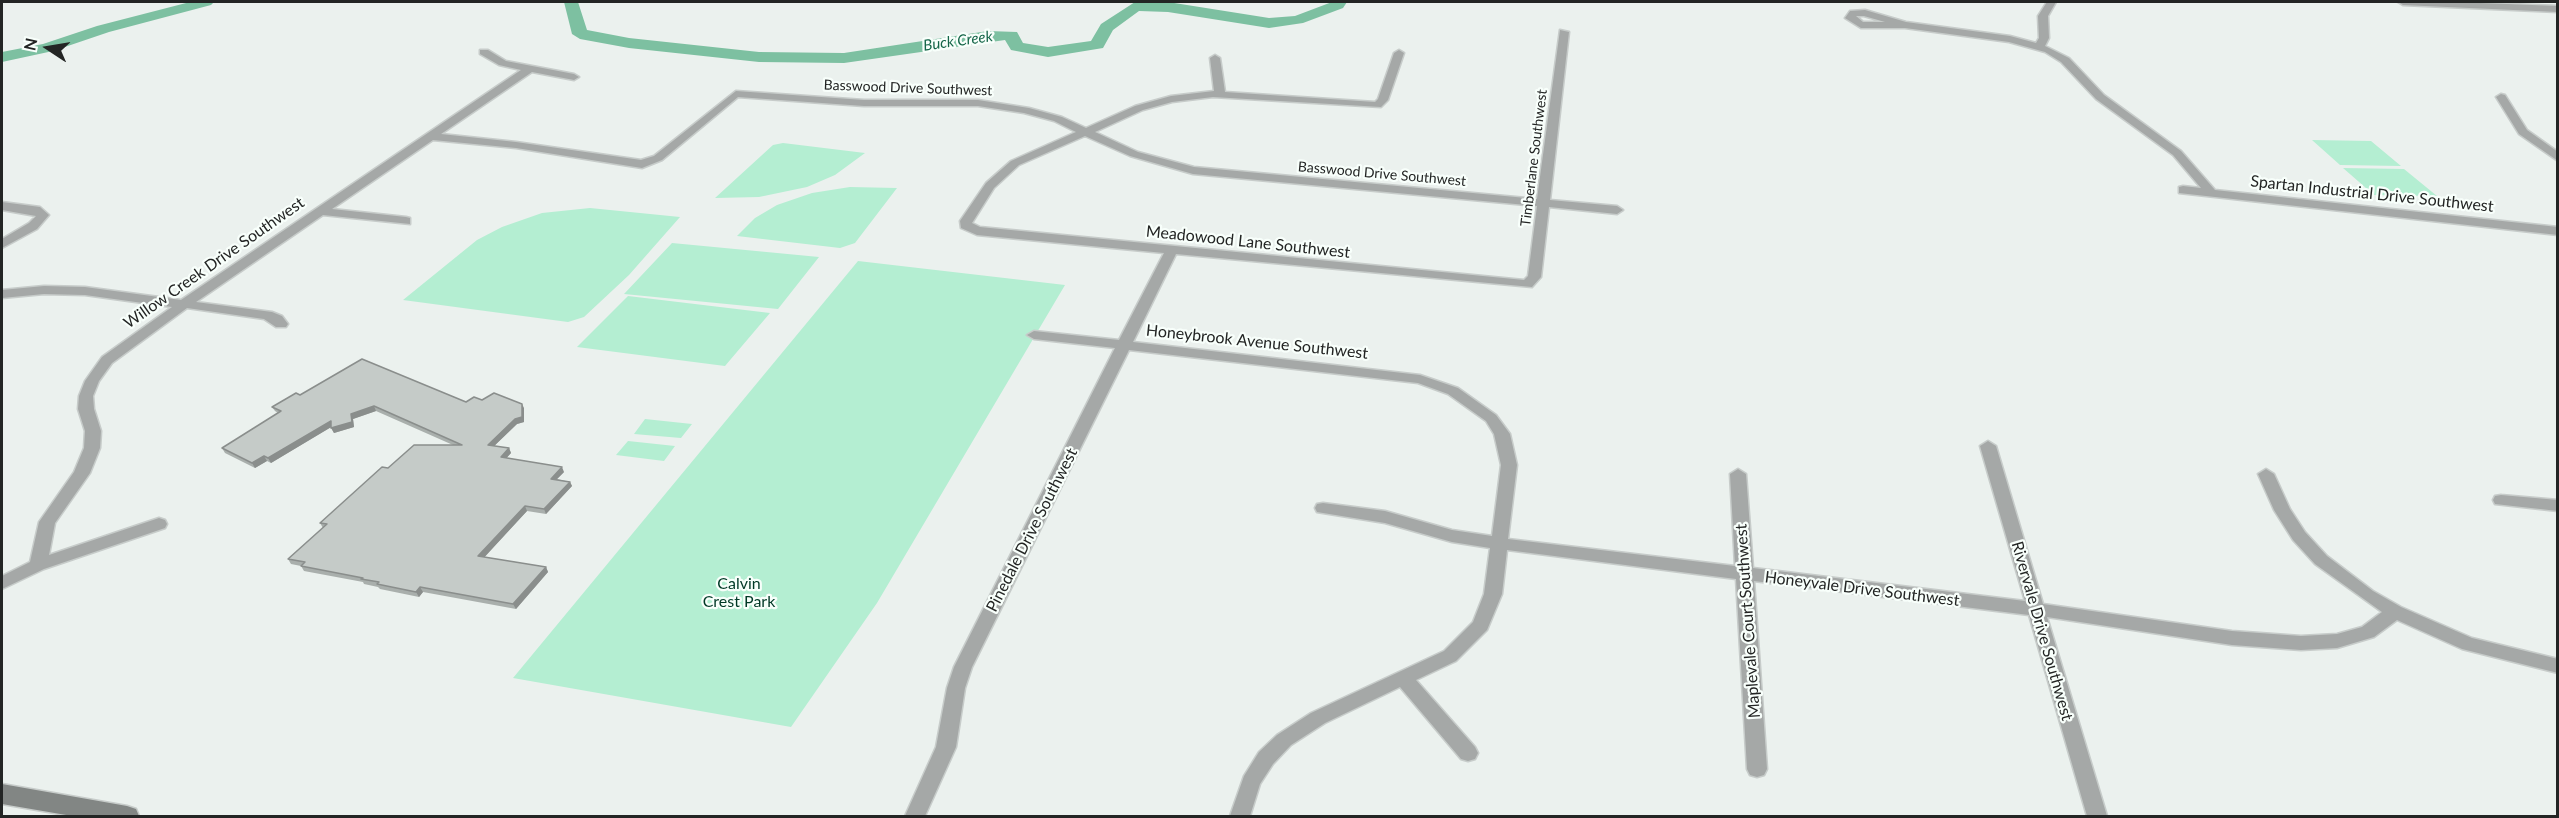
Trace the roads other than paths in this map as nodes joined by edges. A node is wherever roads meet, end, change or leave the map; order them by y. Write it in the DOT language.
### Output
graph roads {
  1 [pos="2051,2"];
  2 [pos="2403,2"];
  3 [pos="2558,9"];
  4 [pos="1905,25"];
  5 [pos="1564,32"];
  6 [pos="2040,46"];
  7 [pos="484,52"];
  8 [pos="1399,53"];
  9 [pos="1215,58"];
  10 [pos="529,69"];
  11 [pos="574,77"];
  12 [pos="1220,94"];
  13 [pos="2501,97"];
  14 [pos="1086,131"];
  15 [pos="428,136"];
  16 [pos="2558,158"];
  17 [pos="2182,190"];
  18 [pos="2211,193"];
  19 [pos="1544,203"];
  20 [pos="2,206"];
  21 [pos="1617,210"];
  22 [pos="319,211"];
  23 [pos="406,221"];
  24 [pos="2558,231"];
  25 [pos="2,244"];
  26 [pos="1171,251"];
  27 [pos="1527,284"];
  28 [pos="2,294"];
  29 [pos="184,304"];
  30 [pos="281,324"];
  31 [pos="1034,335"];
  32 [pos="1124,345"];
  33 [pos="1988,446"];
  34 [pos="1738,474"];
  35 [pos="2266,474"];
  36 [pos="2501,500"];
  37 [pos="2558,506"];
  38 [pos="1323,508"];
  39 [pos="159,524"];
  40 [pos="1499,544"];
  41 [pos="38,565"];
  42 [pos="1745,575"];
  43 [pos="2,583"];
  44 [pos="2036,609"];
  45 [pos="2396,612"];
  46 [pos="2558,666"];
  47 [pos="1404,679"];
  48 [pos="1468,753"];
  49 [pos="1757,769"];
  50 [pos="2,794"];
  51 [pos="127,816"];
  52 [pos="915,816"];
  53 [pos="1240,816"];
  54 [pos="2097,816"];
  1 -- 6 [label="street"];
  2 -- 3 [label="street"];
  4 -- 6 [label="street"];
  5 -- 19 [label="street, Timberlane Southwest"];
  6 -- 18 [label="street"];
  7 -- 10 [label="street"];
  8 -- 12 [label="street"];
  9 -- 12 [label="street"];
  10 -- 11 [label="street"];
  10 -- 15 [label="street, Willow Creek Drive Southwest"];
  12 -- 14 [label="street"];
  13 -- 16 [label="street"];
  14 -- 15 [label="street, Basswood Drive Southwest"];
  14 -- 19 [label="street, Basswood Drive Southwest"];
  14 -- 26 [label="street, Meadowood Lane Southwest"];
  15 -- 22 [label="street, Willow Creek Drive Southwest"];
  17 -- 18 [label="street, Spartan Industrial Drive Southwest"];
  18 -- 24 [label="street, Spartan Industrial Drive Southwest"];
  19 -- 21 [label="street, Basswood Drive Southwest"];
  19 -- 27 [label="street, Timberlane Southwest"];
  20 -- 25 [label="street"];
  22 -- 23 [label="street"];
  22 -- 29 [label="street, Willow Creek Drive Southwest"];
  26 -- 27 [label="street, Meadowood Lane Southwest"];
  26 -- 32 [label="street, Pinedale Drive Southwest"];
  28 -- 29 [label="street"];
  29 -- 30 [label="street"];
  29 -- 41 [label="street, Willow Creek Drive Southwest"];
  31 -- 32 [label="street, Honeybrook Avenue Southwest"];
  32 -- 40 [label="street, Honeybrook Avenue Southwest"];
  32 -- 52 [label="street, Pinedale Drive Southwest"];
  33 -- 44 [label="street, Rivervale Drive Southwest"];
  34 -- 42 [label="street, Maplevale Court Southwest"];
  35 -- 45 [label="street"];
  36 -- 37 [label="street"];
  38 -- 40 [label="street, Honeyvale Drive Southwest"];
  39 -- 41 [label="street"];
  40 -- 42 [label="street, Honeyvale Drive Southwest"];
  40 -- 47 [label="street, Honeybrook Avenue Southwest"];
  41 -- 43 [label="street"];
  42 -- 44 [label="street, Honeyvale Drive Southwest"];
  42 -- 49 [label="street, Maplevale Court Southwest"];
  44 -- 45 [label="street, Honeyvale Drive Southwest"];
  44 -- 54 [label="street, Rivervale Drive Southwest"];
  45 -- 46 [label="street"];
  47 -- 48 [label="street"];
  47 -- 53 [label="street, Honeybrook Avenue Southwest"];
  50 -- 51 [label="street"];
}
